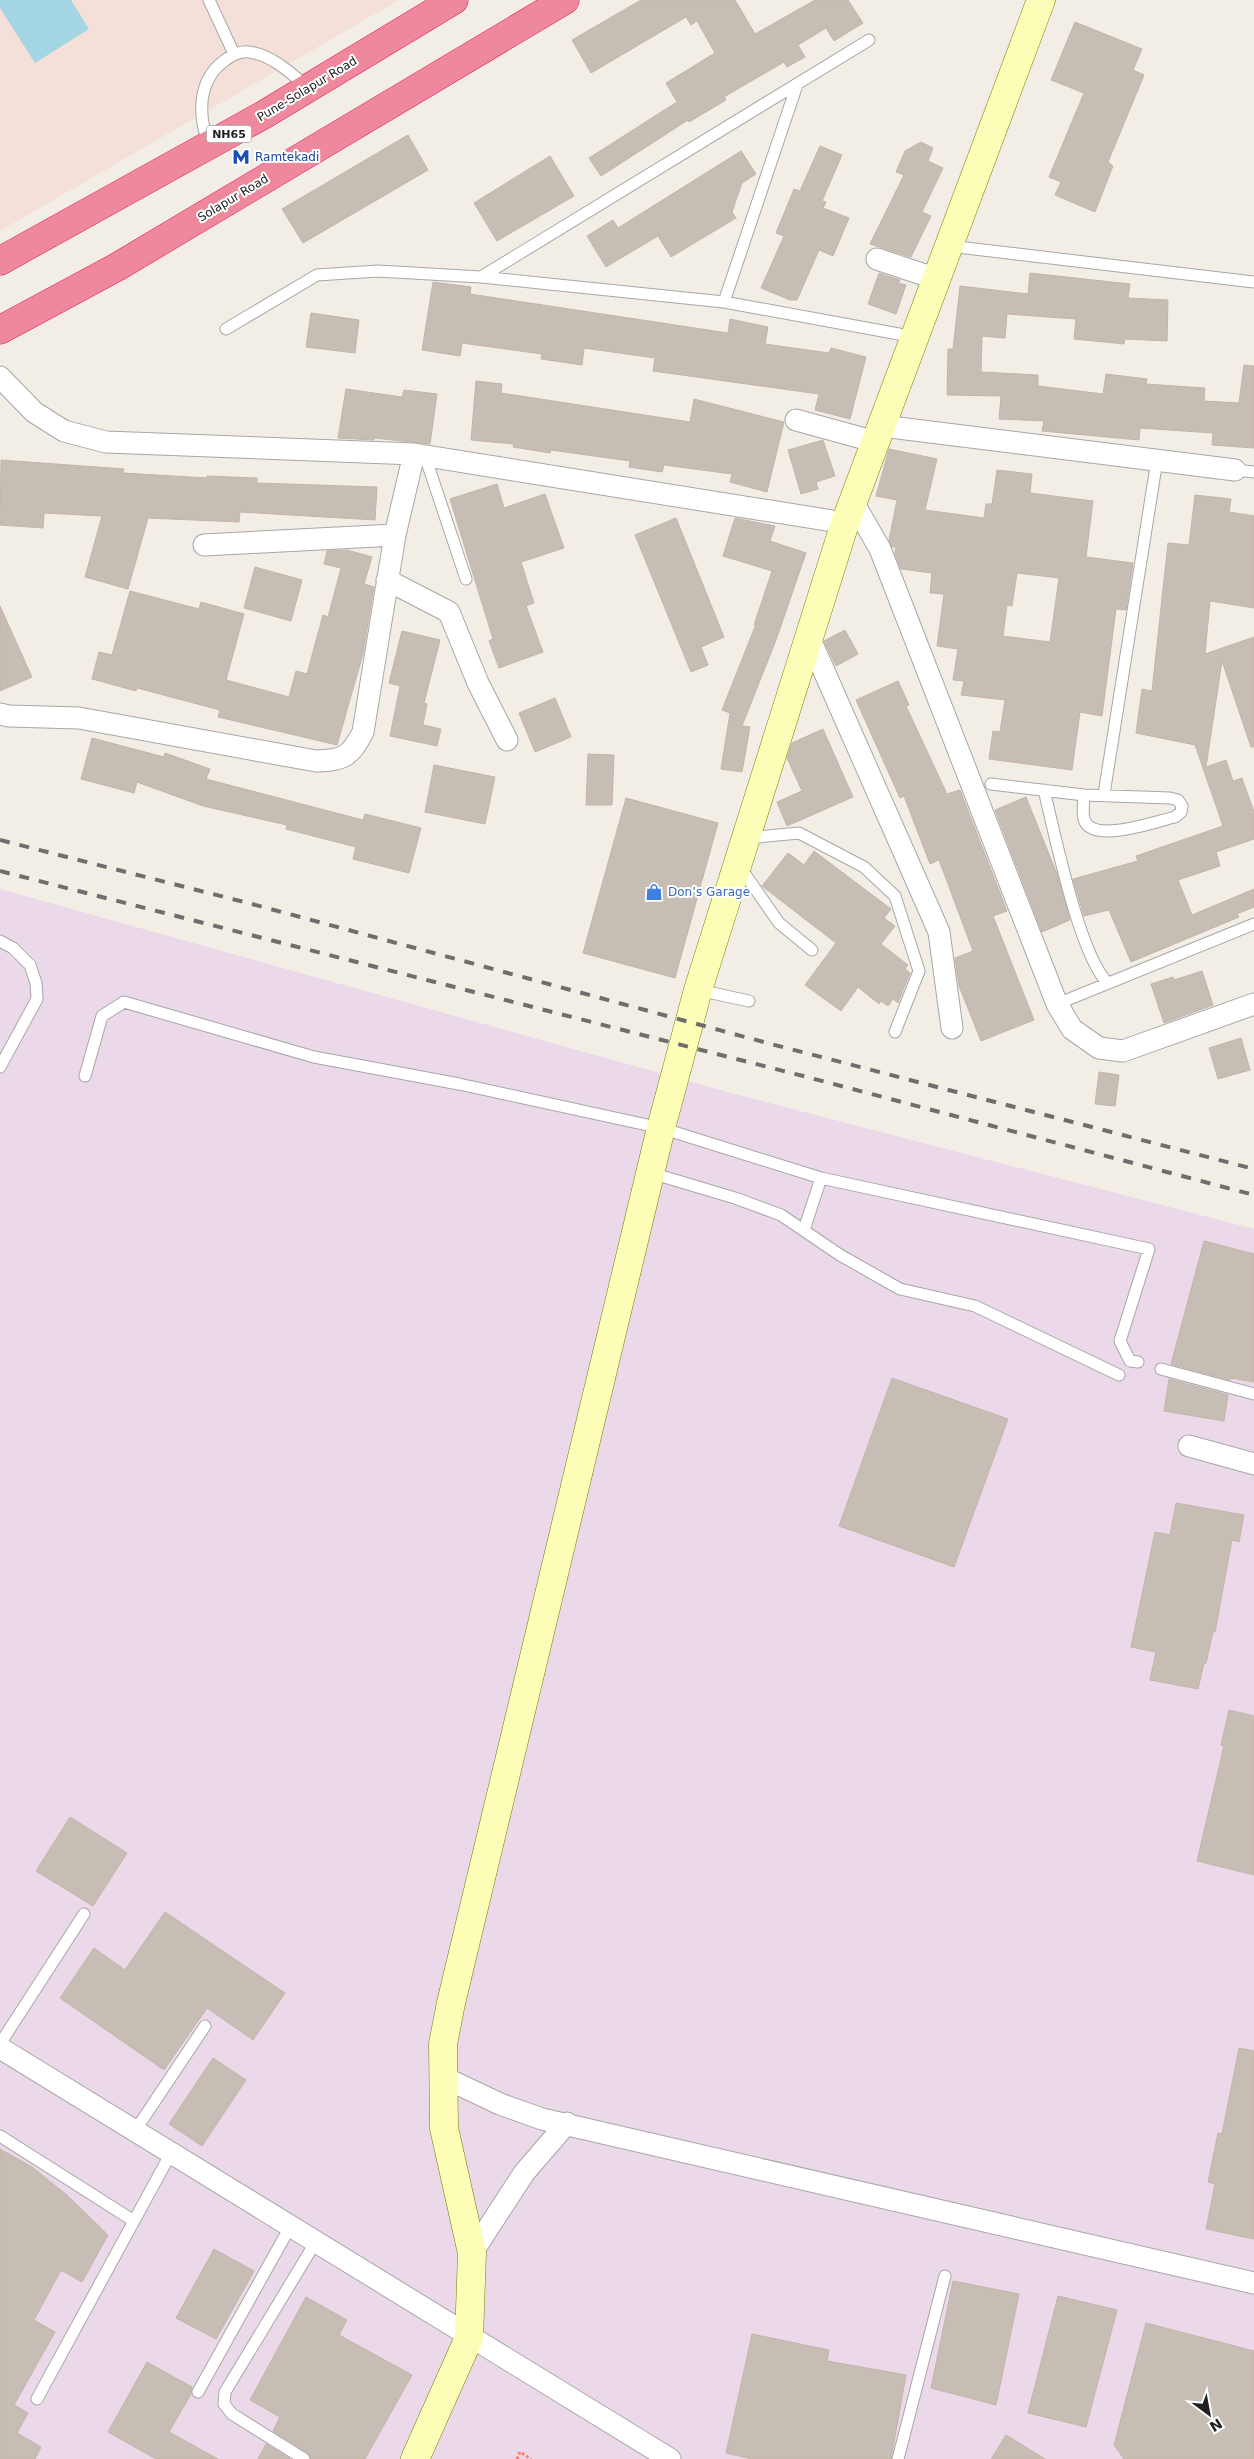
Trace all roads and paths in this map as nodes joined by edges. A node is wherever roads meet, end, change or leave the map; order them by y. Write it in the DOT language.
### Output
graph roads {
  1 [pos="208,0"];
  2 [pos="454,0"];
  3 [pos="565,0"];
  4 [pos="1041,0"];
  5 [pos="869,40"];
  6 [pos="234,54"];
  7 [pos="797,85"];
  8 [pos="308,88"];
  9 [pos="209,145"];
  10 [pos="949,246"];
  11 [pos="877,259"];
  12 [pos="0,261"];
  13 [pos="482,277"];
  14 [pos="937,279"];
  15 [pos="1254,282"];
  16 [pos="724,302"];
  17 [pos="226,329"];
  18 [pos="0,330"];
  19 [pos="915,337"];
  20 [pos="0,377"];
  21 [pos="796,420"];
  22 [pos="879,434"];
  23 [pos="420,455"];
  24 [pos="1157,460"];
  25 [pos="1245,471"];
  26 [pos="849,512"];
  27 [pos="395,535"];
  28 [pos="204,545"];
  29 [pos="466,579"];
  30 [pos="387,580"];
  31 [pos="809,637"];
  32 [pos="0,714"];
  33 [pos="507,740"];
  34 [pos="992,784"];
  35 [pos="1044,790"];
  36 [pos="1104,794"];
  37 [pos="1084,795"];
  38 [pos="745,838"];
  39 [pos="737,864"];
  40 [pos="1254,924"];
  41 [pos="0,941"];
  42 [pos="812,950"];
  43 [pos="1108,983"];
  44 [pos="698,990"];
  45 [pos="750,1001"];
  46 [pos="1057,1004"];
  47 [pos="1254,1004"];
  48 [pos="952,1028"];
  49 [pos="895,1032"];
  50 [pos="0,1067"];
  51 [pos="85,1076"];
  52 [pos="662,1128"];
  53 [pos="651,1173"];
  54 [pos="821,1178"];
  55 [pos="804,1230"];
  56 [pos="1138,1362"];
  57 [pos="1160,1369"];
  58 [pos="1118,1375"];
  59 [pos="1254,1394"];
  60 [pos="1189,1446"];
  61 [pos="1254,1464"];
  62 [pos="84,1914"];
  63 [pos="205,2026"];
  64 [pos="0,2044"];
  65 [pos="0,2048"];
  66 [pos="443,2077"];
  67 [pos="568,2123"];
  68 [pos="135,2131"];
  69 [pos="0,2136"];
  70 [pos="170,2153"];
  71 [pos="134,2221"];
  72 [pos="290,2227"];
  73 [pos="315,2243"];
  74 [pos="472,2253"];
  75 [pos="945,2276"];
  76 [pos="1254,2283"];
  77 [pos="469,2338"];
  78 [pos="198,2392"];
  79 [pos="37,2399"];
  80 [pos="304,2459"];
  81 [pos="415,2459"];
  82 [pos="517,2459"];
  83 [pos="531,2459"];
  84 [pos="670,2459"];
  85 [pos="898,2459"];
  1 -- 6 [label="lane"];
  2 -- 8 [label="highway, Pune-Solapur Road / NH65"];
  3 -- 18 [label="highway, Solapur Road"];
  4 -- 10 [label="street"];
  5 -- 7 [label="lane"];
  6 -- 8 [label="lane"];
  6 -- 9 [label="lane"];
  7 -- 13 [label="lane"];
  7 -- 16 [label="lane"];
  8 -- 9 [label="highway, Pune-Solapur Road / NH65"];
  9 -- 12 [label="highway, Pune-Solapur Road / NH65"];
  10 -- 14 [label="street"];
  10 -- 15 [label="lane"];
  11 -- 14 [label="street"];
  13 -- 16 [label="lane"];
  13 -- 17 [label="lane"];
  14 -- 19 [label="street"];
  16 -- 19 [label="lane"];
  19 -- 22 [label="street"];
  20 -- 23 [label="street"];
  21 -- 22 [label="street"];
  22 -- 24 [label="street"];
  22 -- 26 [label="street"];
  23 -- 26 [label="street"];
  23 -- 27 [label="street"];
  23 -- 29 [label="lane"];
  24 -- 25 [label="street"];
  24 -- 36 [label="lane"];
  26 -- 31 [label="street"];
  26 -- 46 [label="street"];
  27 -- 28 [label="street"];
  27 -- 30 [label="street"];
  30 -- 32 [label="street"];
  30 -- 33 [label="street"];
  31 -- 38 [label="street"];
  31 -- 48 [label="street"];
  34 -- 35 [label="lane"];
  35 -- 37 [label="lane"];
  35 -- 43 [label="lane"];
  36 -- 37 [label="lane"];
  36 -- 37 [label="lane"];
  38 -- 39 [label="street"];
  38 -- 49 [label="lane"];
  39 -- 42 [label="lane"];
  39 -- 44 [label="street"];
  40 -- 43 [label="lane"];
  41 -- 50 [label="lane"];
  43 -- 46 [label="lane"];
  44 -- 45 [label="lane"];
  44 -- 52 [label="street"];
  46 -- 47 [label="street"];
  51 -- 52 [label="lane"];
  52 -- 53 [label="street"];
  52 -- 54 [label="lane"];
  53 -- 55 [label="lane"];
  53 -- 66 [label="street"];
  54 -- 55 [label="lane"];
  54 -- 56 [label="lane"];
  55 -- 58 [label="lane"];
  57 -- 59 [label="lane"];
  60 -- 61 [label="street"];
  62 -- 64 [label="lane"];
  63 -- 68 [label="lane"];
  65 -- 68 [label="street"];
  66 -- 67 [label="street"];
  66 -- 74 [label="street"];
  67 -- 74 [label="street"];
  67 -- 76 [label="street"];
  68 -- 70 [label="street"];
  69 -- 71 [label="lane"];
  70 -- 71 [label="lane"];
  70 -- 72 [label="street"];
  71 -- 79 [label="lane"];
  72 -- 73 [label="street"];
  72 -- 78 [label="lane"];
  73 -- 77 [label="street"];
  73 -- 80 [label="lane"];
  74 -- 77 [label="street"];
  75 -- 85 [label="lane"];
  77 -- 81 [label="street"];
  77 -- 84 [label="street"];
  82 -- 83 [label="path"];
}
